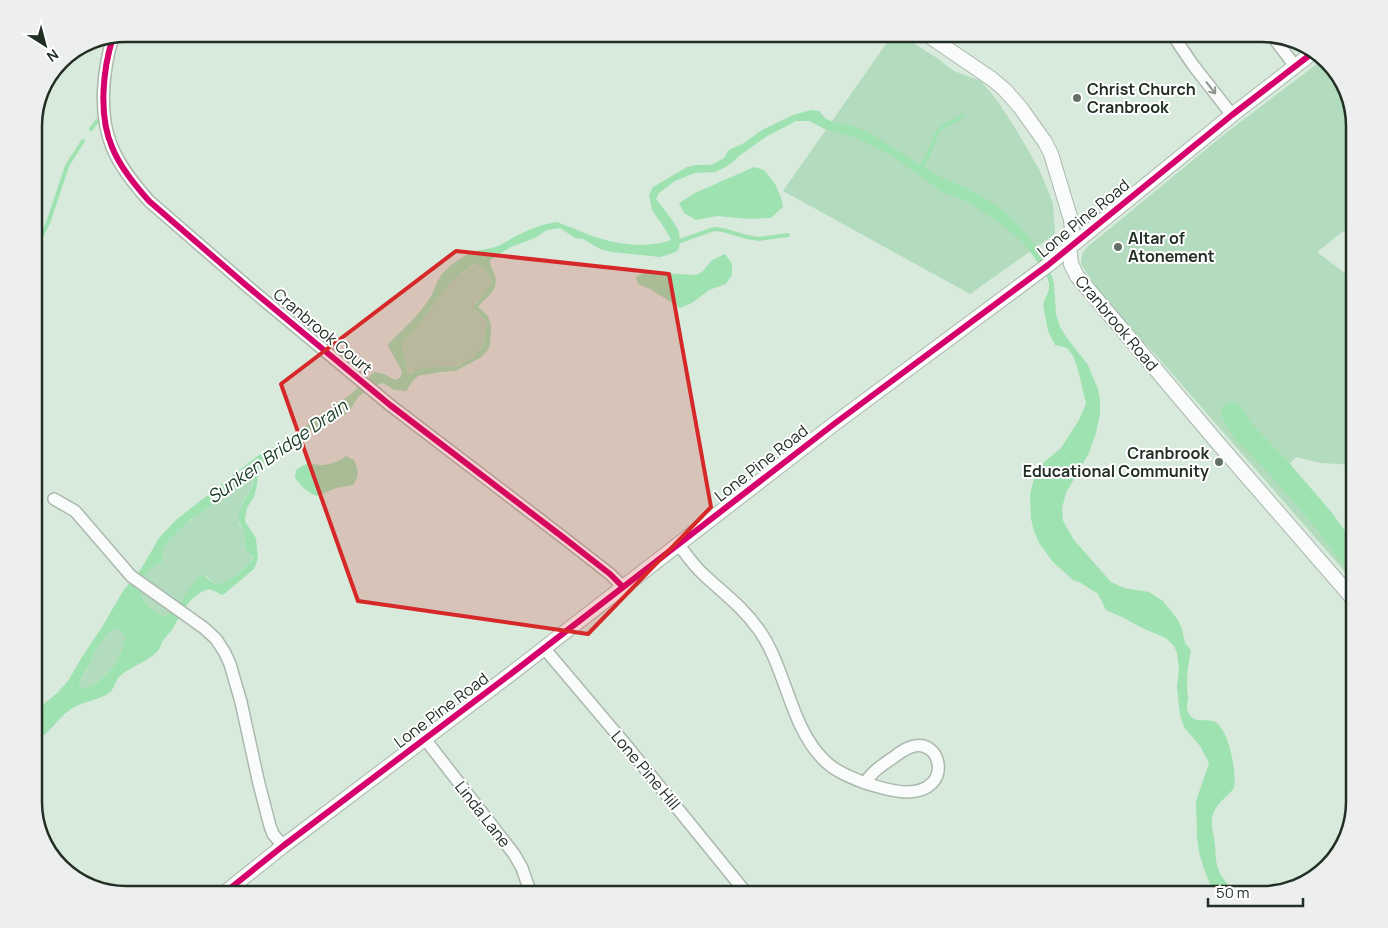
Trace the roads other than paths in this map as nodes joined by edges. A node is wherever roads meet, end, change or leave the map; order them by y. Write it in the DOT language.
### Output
graph roads {
  1 [pos="938,42"];
  2 [pos="1177,42"];
  3 [pos="111,44"];
  4 [pos="1278,44"];
  5 [pos="1307,56"];
  6 [pos="1295,66"];
  7 [pos="1232,115"];
  8 [pos="1069,247"];
  9 [pos="54,499"];
  10 [pos="678,544"];
  11 [pos="624,587"];
  12 [pos="1346,591"];
  13 [pos="544,648"];
  14 [pos="425,739"];
  15 [pos="866,783"];
  16 [pos="283,846"];
  17 [pos="234,886"];
  18 [pos="528,886"];
  19 [pos="740,886"];
  1 -- 8 [label="street, Cranbrook Road"];
  2 -- 7 [label="street, one-way"];
  3 -- 11 [label="street, Cranbrook Court"];
  4 -- 6 [label="street"];
  5 -- 6 [label="street, Lone Pine Road"];
  6 -- 7 [label="street, Lone Pine Road"];
  7 -- 8 [label="street, Lone Pine Road"];
  8 -- 10 [label="street, Lone Pine Road"];
  8 -- 12 [label="street, Cranbrook Road"];
  9 -- 16 [label="street"];
  10 -- 11 [label="street, Lone Pine Road"];
  10 -- 15 [label="street"];
  11 -- 13 [label="street, Lone Pine Road"];
  13 -- 14 [label="street, Lone Pine Road"];
  13 -- 19 [label="street, Lone Pine Hill"];
  14 -- 16 [label="street, Lone Pine Road"];
  14 -- 18 [label="street, Linda Lane"];
  15 -- 15 [label="street"];
  16 -- 17 [label="street, Lone Pine Road"];
}
